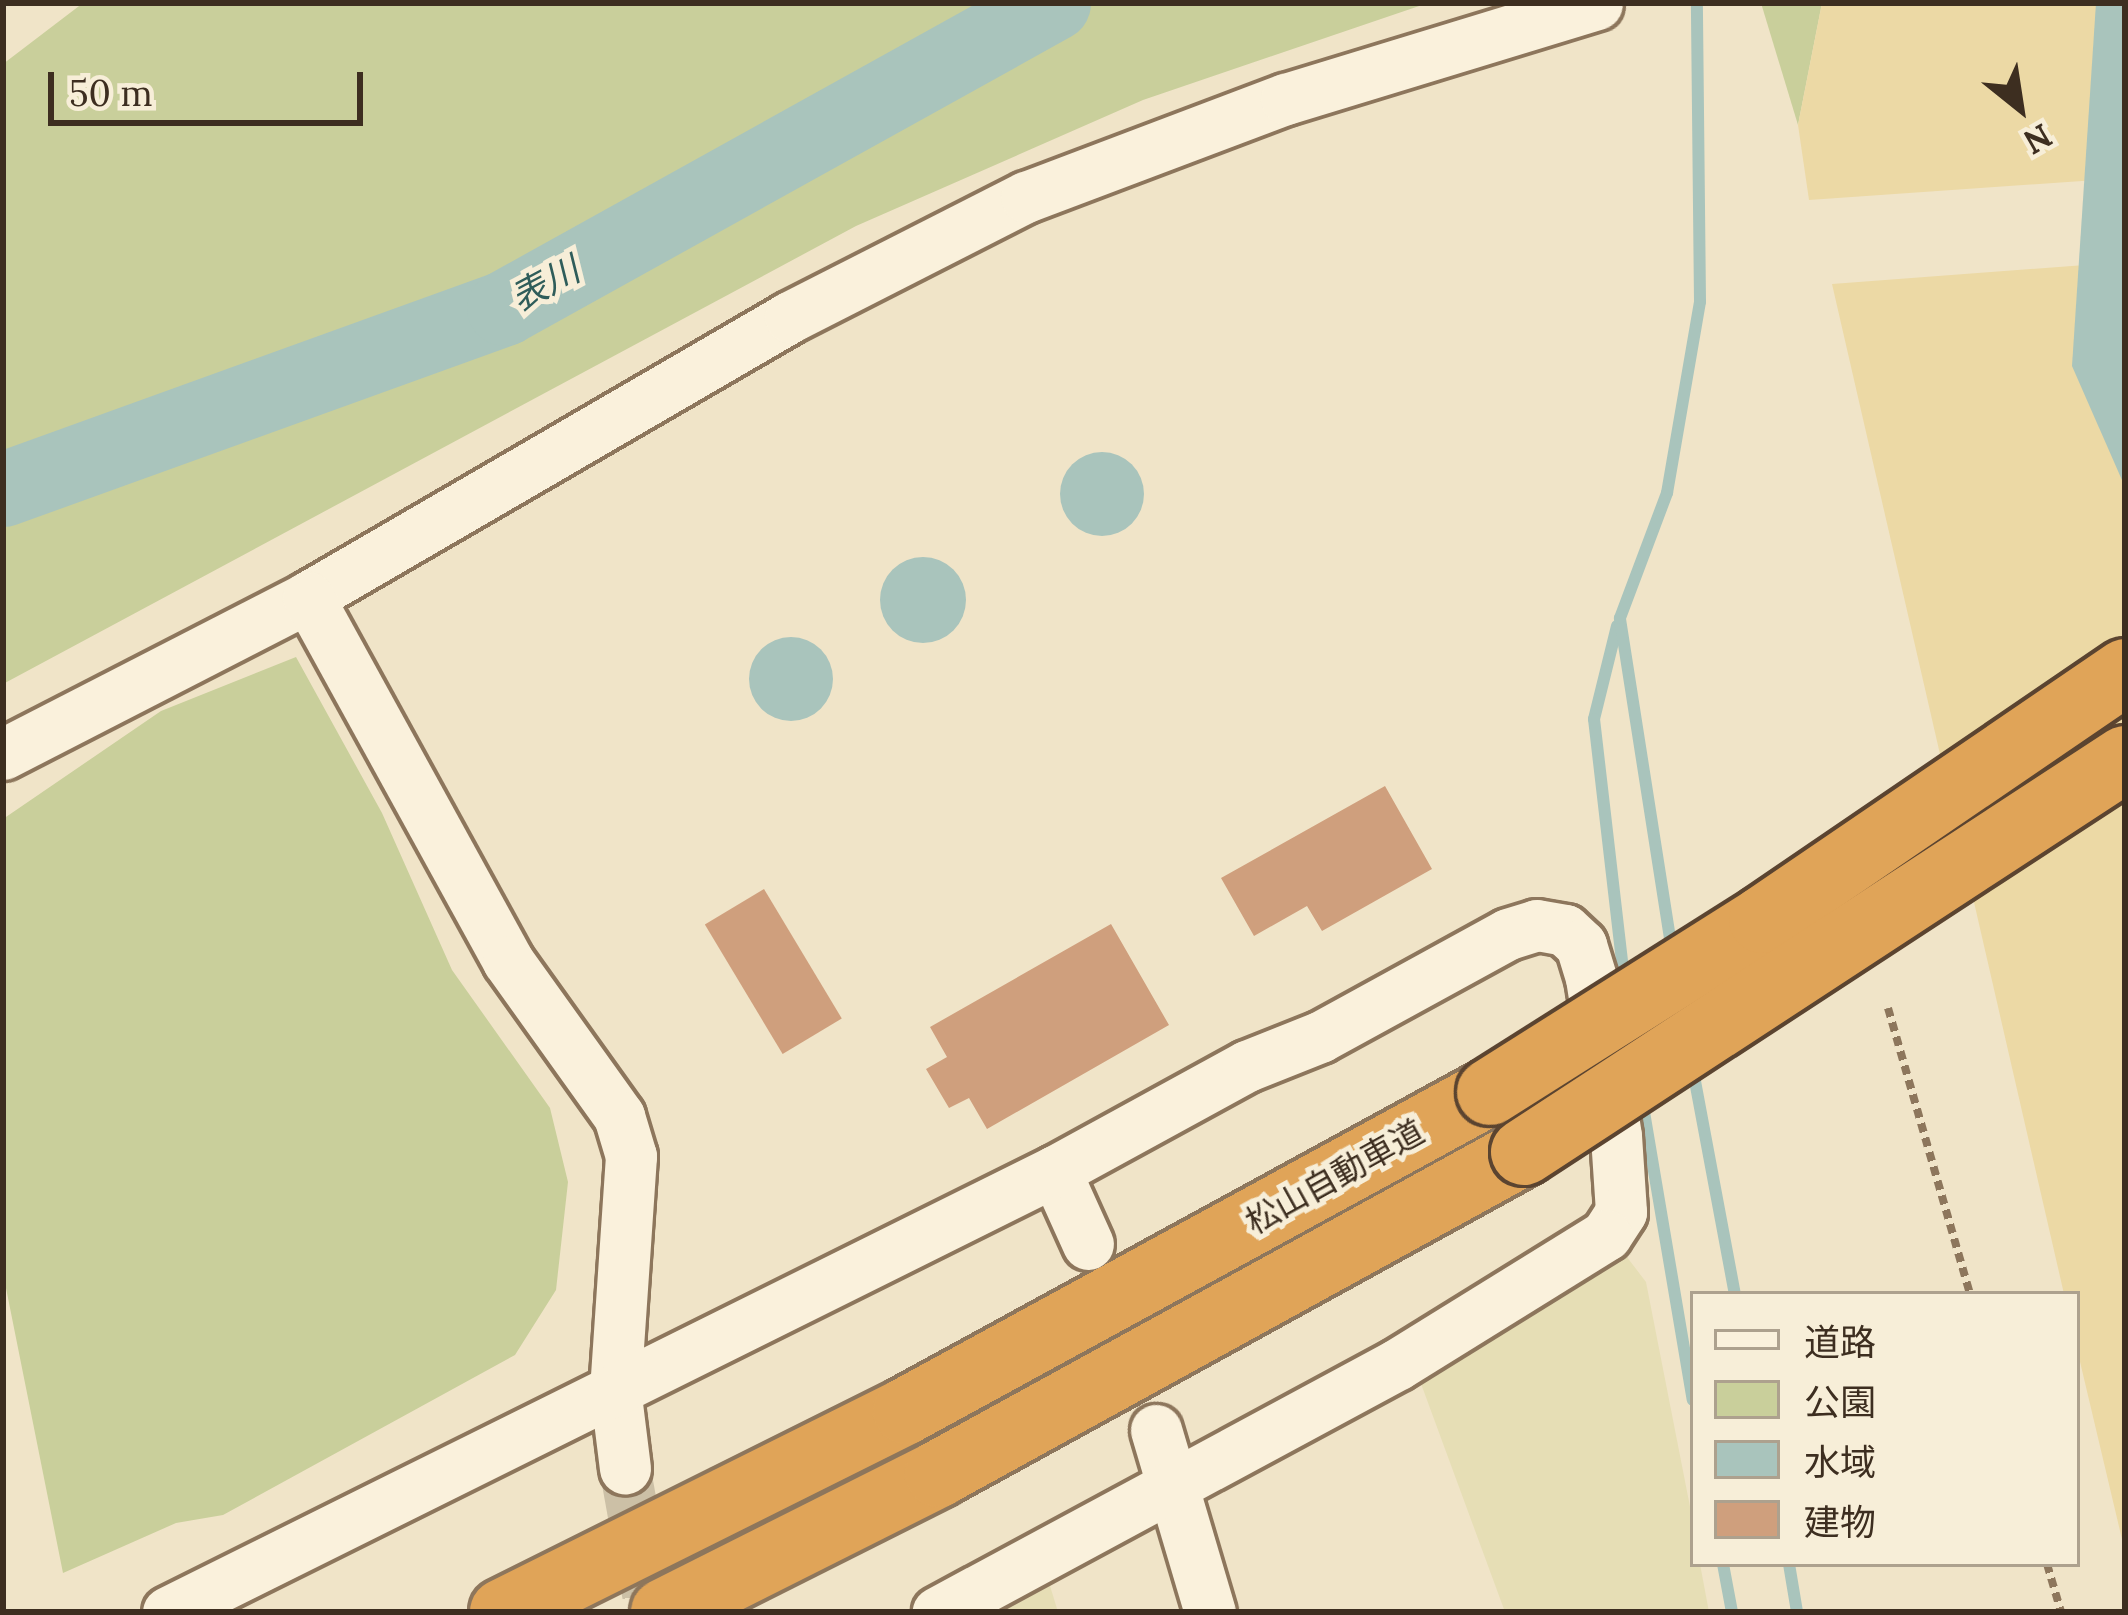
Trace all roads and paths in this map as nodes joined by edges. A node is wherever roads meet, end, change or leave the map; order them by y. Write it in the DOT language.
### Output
graph roads {
  1 [pos="1597,4"];
  2 [pos="308,597"];
  3 [pos="2125,672"];
  4 [pos="3,754"];
  5 [pos="2125,759"];
  6 [pos="1888,1008"];
  7 [pos="1055,1171"];
  8 [pos="1088,1244"];
  9 [pos="1969,1291"];
  10 [pos="615,1388"];
  11 [pos="1156,1430"];
  12 [pos="625,1468"];
  13 [pos="1168,1491"];
  14 [pos="2048,1567"];
  15 [pos="168,1612"];
  16 [pos="503,1612"];
  17 [pos="664,1612"];
  18 [pos="938,1612"];
  19 [pos="1210,1612"];
  20 [pos="2061,1612"];
  1 -- 2 [label="street"];
  2 -- 4 [label="street"];
  2 -- 10 [label="street"];
  3 -- 16 [label="highway, 松山自動車道, bridge"];
  5 -- 17 [label="highway, bridge"];
  6 -- 9 [label="path"];
  7 -- 8 [label="street"];
  7 -- 10 [label="street"];
  7 -- 13 [label="street"];
  10 -- 12 [label="street"];
  10 -- 15 [label="street"];
  11 -- 13 [label="street"];
  13 -- 18 [label="street"];
  13 -- 19 [label="street"];
  14 -- 20 [label="path"];
}
